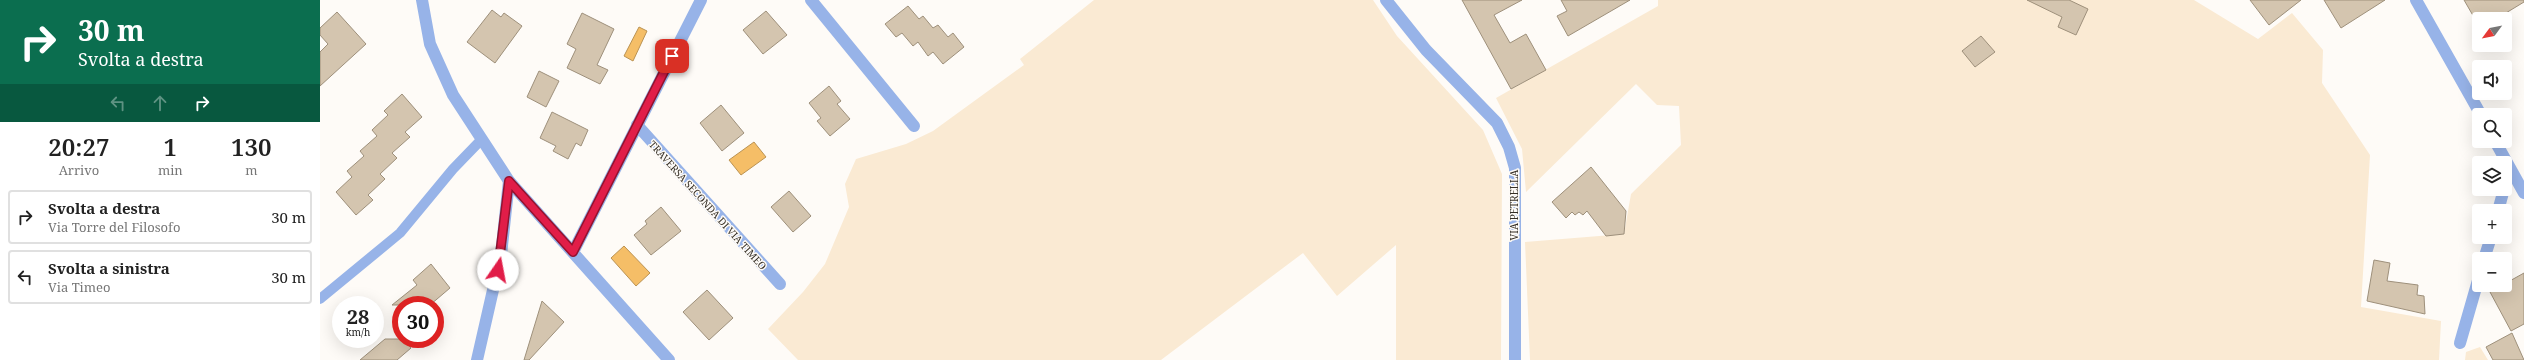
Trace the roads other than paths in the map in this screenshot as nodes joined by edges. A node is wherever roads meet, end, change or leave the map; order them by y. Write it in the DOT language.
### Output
graph roads {
  1 [pos="422,0"];
  2 [pos="701,0"];
  3 [pos="811,0"];
  4 [pos="1386,0"];
  5 [pos="2416,0"];
  6 [pos="2477,108"];
  7 [pos="637,125"];
  8 [pos="914,126"];
  9 [pos="482,139"];
  10 [pos="2512,172"];
  11 [pos="509,181"];
  12 [pos="2524,193"];
  13 [pos="573,252"];
  14 [pos="780,284"];
  15 [pos="2475,292"];
  16 [pos="320,299"];
  17 [pos="2460,343"];
  18 [pos="477,360"];
  19 [pos="669,360"];
  20 [pos="1515,360"];
  1 -- 9 [label="street"];
  2 -- 7 [label="street"];
  3 -- 8 [label="street"];
  4 -- 20 [label="street, VIA PETRELLA"];
  5 -- 6 [label="street"];
  7 -- 13 [label="street"];
  7 -- 14 [label="street, TRAVERSA SECONDA DI VIA TIMEO"];
  9 -- 11 [label="street"];
  9 -- 16 [label="lane"];
  10 -- 12 [label="street"];
  11 -- 13 [label="street"];
  11 -- 18 [label="street"];
  13 -- 19 [label="street"];
  15 -- 17 [label="street"];
}
